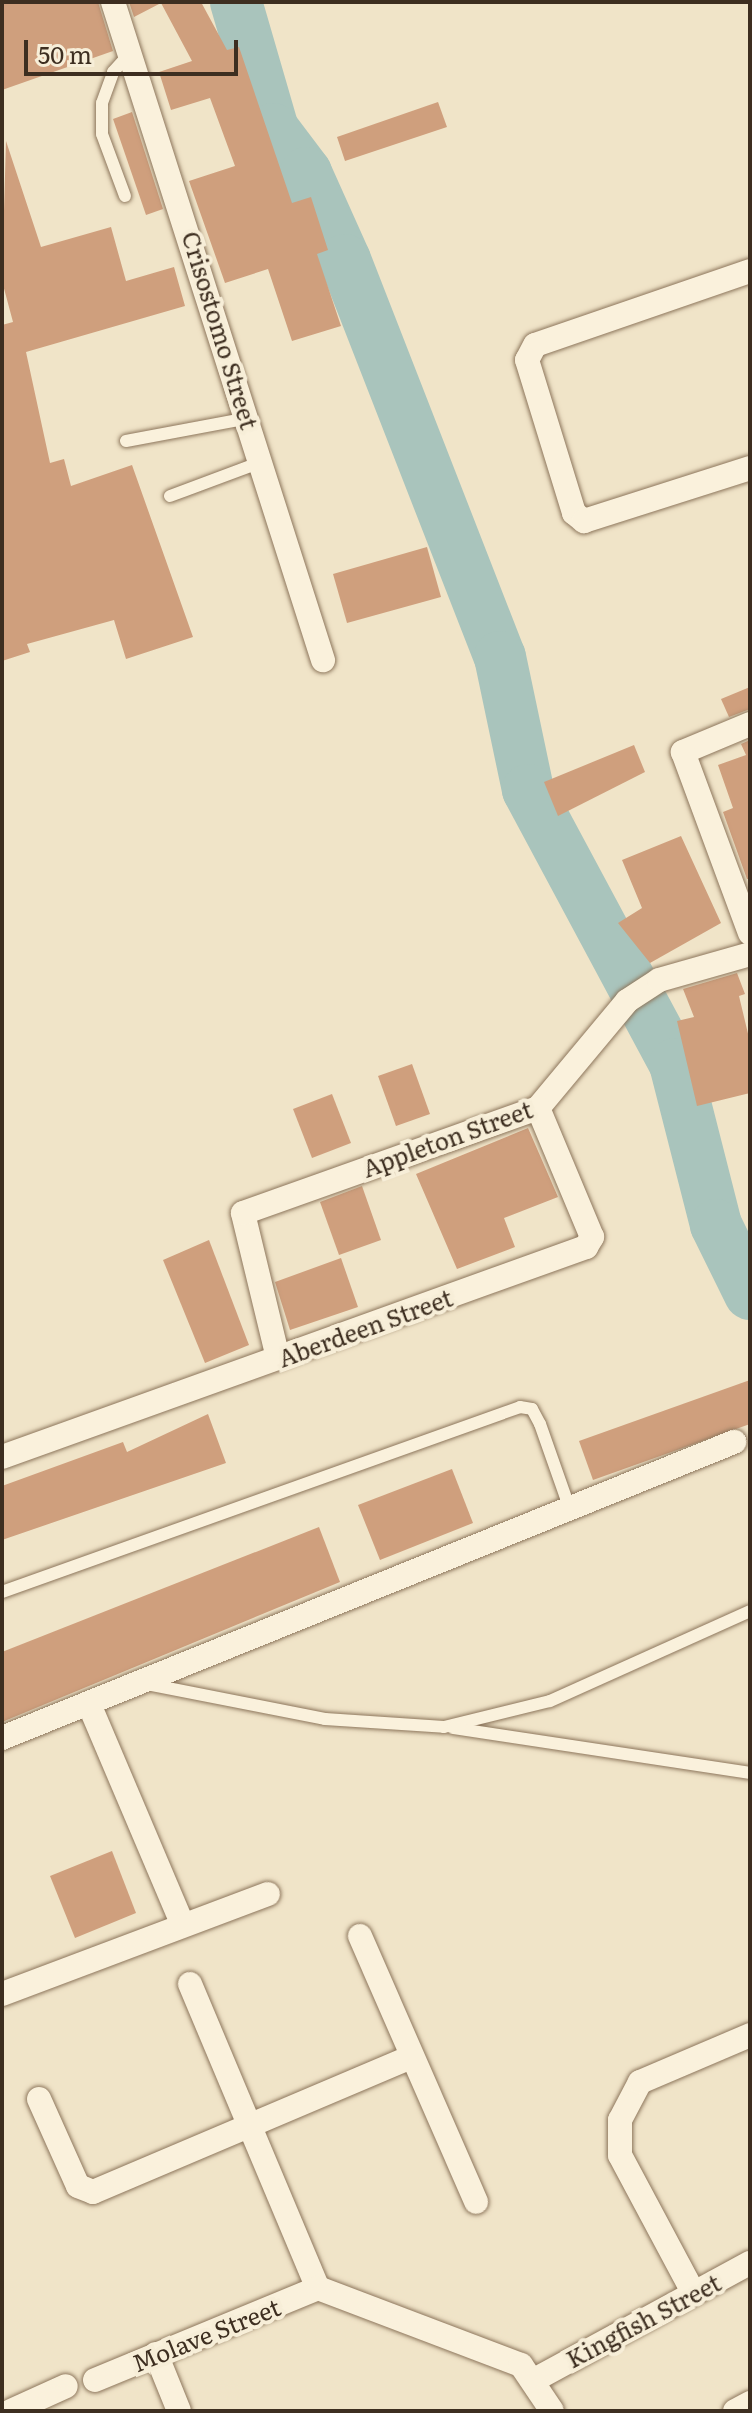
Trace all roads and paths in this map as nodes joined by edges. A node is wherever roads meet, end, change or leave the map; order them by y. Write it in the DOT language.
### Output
graph roads {
  1 [pos="113,2"];
  2 [pos="134,50"];
  3 [pos="125,196"];
  4 [pos="750,271"];
  5 [pos="249,418"];
  6 [pos="126,441"];
  7 [pos="262,462"];
  8 [pos="750,468"];
  9 [pos="170,496"];
  10 [pos="323,660"];
  11 [pos="750,724"];
  12 [pos="743,890"];
  13 [pos="750,933"];
  14 [pos="750,954"];
  15 [pos="538,1108"];
  16 [pos="278,1358"];
  17 [pos="734,1442"];
  18 [pos="2,1457"];
  19 [pos="570,1509"];
  20 [pos="2,1592"];
  21 [pos="750,1611"];
  22 [pos="142,1683"];
  23 [pos="89,1704"];
  24 [pos="444,1727"];
  25 [pos="2,1738"];
  26 [pos="750,1773"];
  27 [pos="268,1894"];
  28 [pos="182,1923"];
  29 [pos="360,1936"];
  30 [pos="190,1984"];
  31 [pos="2,1994"];
  32 [pos="750,2035"];
  33 [pos="411,2057"];
  34 [pos="39,2099"];
  35 [pos="248,2126"];
  36 [pos="476,2202"];
  37 [pos="750,2263"];
  38 [pos="318,2288"];
  39 [pos="693,2292"];
  40 [pos="156,2354"];
  41 [pos="536,2379"];
  42 [pos="95,2380"];
  43 [pos="66,2386"];
  44 [pos="750,2403"];
  45 [pos="11,2411"];
  46 [pos="179,2411"];
  47 [pos="552,2411"];
  48 [pos="735,2411"];
  1 -- 2 [label="street, Crisostomo Street"];
  2 -- 3 [label="lane"];
  2 -- 5 [label="street, Crisostomo Street"];
  4 -- 8 [label="street"];
  5 -- 6 [label="lane"];
  5 -- 7 [label="street, Crisostomo Street"];
  7 -- 9 [label="lane"];
  7 -- 10 [label="street, Crisostomo Street"];
  11 -- 12 [label="street"];
  12 -- 13 [label="street"];
  14 -- 15 [label="street, Appleton Street"];
  15 -- 16 [label="street, Appleton Street"];
  15 -- 16 [label="street, Aberdeen Street"];
  16 -- 18 [label="street, Aberdeen Street"];
  17 -- 19 [label="street"];
  19 -- 20 [label="lane"];
  19 -- 22 [label="street"];
  21 -- 24 [label="lane"];
  22 -- 23 [label="street"];
  22 -- 24 [label="lane"];
  23 -- 25 [label="street"];
  23 -- 28 [label="street"];
  24 -- 26 [label="lane"];
  27 -- 28 [label="street"];
  28 -- 31 [label="street"];
  29 -- 33 [label="street"];
  30 -- 35 [label="street"];
  32 -- 39 [label="street"];
  33 -- 35 [label="street"];
  33 -- 36 [label="street"];
  34 -- 35 [label="street"];
  35 -- 38 [label="street"];
  37 -- 39 [label="street, Kingfish Street"];
  38 -- 40 [label="street, Molave Street"];
  38 -- 41 [label="street"];
  39 -- 41 [label="street, Kingfish Street"];
  40 -- 42 [label="street, Molave Street"];
  40 -- 46 [label="street"];
  41 -- 47 [label="street"];
  43 -- 45 [label="street"];
  44 -- 48 [label="street"];
}
